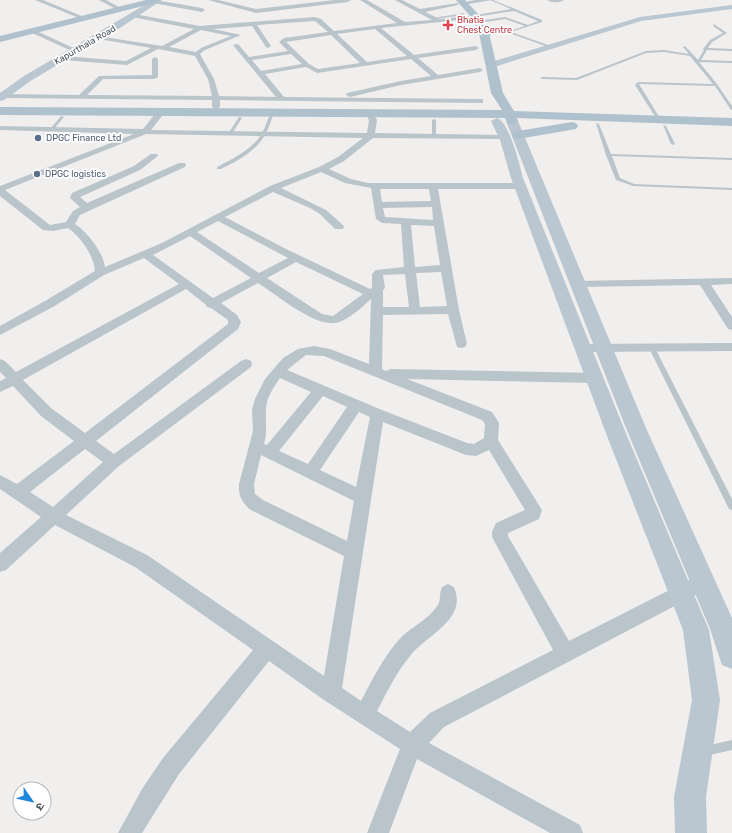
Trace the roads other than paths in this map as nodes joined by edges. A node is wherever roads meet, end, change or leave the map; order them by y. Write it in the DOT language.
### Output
graph roads {
  1 [pos="38,0"];
  2 [pos="102,0"];
  3 [pos="211,0"];
  4 [pos="348,0"];
  5 [pos="363,0"];
  6 [pos="398,0"];
  7 [pos="490,0"];
  8 [pos="550,0"];
  9 [pos="562,0"];
  10 [pos="150,1"];
  11 [pos="62,2"];
  12 [pos="458,2"];
  13 [pos="50,5"];
  14 [pos="732,7"];
  15 [pos="116,8"];
  16 [pos="245,8"];
  17 [pos="286,8"];
  18 [pos="202,10"];
  19 [pos="419,10"];
  20 [pos="513,10"];
  21 [pos="234,11"];
  22 [pos="134,16"];
  23 [pos="81,17"];
  24 [pos="414,18"];
  25 [pos="472,18"];
  26 [pos="210,20"];
  27 [pos="306,20"];
  28 [pos="437,20"];
  29 [pos="288,21"];
  30 [pos="420,22"];
  31 [pos="254,24"];
  32 [pos="403,24"];
  33 [pos="714,25"];
  34 [pos="293,26"];
  35 [pos="529,26"];
  36 [pos="214,27"];
  37 [pos="376,27"];
  38 [pos="200,28"];
  39 [pos="32,31"];
  40 [pos="510,32"];
  41 [pos="331,33"];
  42 [pos="484,35"];
  43 [pos="98,37"];
  44 [pos="0,38"];
  45 [pos="236,45"];
  46 [pos="268,46"];
  47 [pos="160,47"];
  48 [pos="550,47"];
  49 [pos="685,47"];
  50 [pos="476,48"];
  51 [pos="705,49"];
  52 [pos="732,50"];
  53 [pos="76,51"];
  54 [pos="293,52"];
  55 [pos="197,54"];
  56 [pos="691,55"];
  57 [pos="411,57"];
  58 [pos="63,58"];
  59 [pos="155,59"];
  60 [pos="247,59"];
  61 [pos="697,61"];
  62 [pos="732,62"];
  63 [pos="365,64"];
  64 [pos="307,65"];
  65 [pos="491,66"];
  66 [pos="260,73"];
  67 [pos="480,74"];
  68 [pos="436,77"];
  69 [pos="542,78"];
  70 [pos="716,85"];
  71 [pos="140,88"];
  72 [pos="497,93"];
  73 [pos="4,94"];
  74 [pos="81,97"];
  75 [pos="482,97"];
  76 [pos="217,99"];
  77 [pos="282,99"];
  78 [pos="333,100"];
  79 [pos="128,110"];
  80 [pos="732,110"];
  81 [pos="0,111"];
  82 [pos="216,112"];
  83 [pos="160,114"];
  84 [pos="271,115"];
  85 [pos="371,116"];
  86 [pos="566,116"];
  87 [pos="0,117"];
  88 [pos="62,117"];
  89 [pos="240,118"];
  90 [pos="456,118"];
  91 [pos="434,120"];
  92 [pos="732,122"];
  93 [pos="661,123"];
  94 [pos="591,124"];
  95 [pos="505,125"];
  96 [pos="0,128"];
  97 [pos="52,129"];
  98 [pos="732,129"];
  99 [pos="146,131"];
  100 [pos="230,134"];
  101 [pos="264,134"];
  102 [pos="370,136"];
  103 [pos="434,136"];
  104 [pos="673,144"];
  105 [pos="608,155"];
  106 [pos="154,156"];
  107 [pos="732,159"];
  108 [pos="182,165"];
  109 [pos="219,168"];
  110 [pos="322,169"];
  111 [pos="376,186"];
  112 [pos="433,186"];
  113 [pos="521,186"];
  114 [pos="273,188"];
  115 [pos="732,189"];
  116 [pos="0,190"];
  117 [pos="377,204"];
  118 [pos="436,204"];
  119 [pos="86,207"];
  120 [pos="217,217"];
  121 [pos="406,222"];
  122 [pos="439,223"];
  123 [pos="69,225"];
  124 [pos="339,227"];
  125 [pos="190,232"];
  126 [pos="144,254"];
  127 [pos="295,258"];
  128 [pos="445,268"];
  129 [pos="410,270"];
  130 [pos="100,273"];
  131 [pos="259,278"];
  132 [pos="704,281"];
  133 [pos="732,281"];
  134 [pos="578,284"];
  135 [pos="186,285"];
  136 [pos="375,291"];
  137 [pos="211,304"];
  138 [pos="453,310"];
  139 [pos="378,311"];
  140 [pos="416,311"];
  141 [pos="732,326"];
  142 [pos="0,331"];
  143 [pos="461,344"];
  144 [pos="732,347"];
  145 [pos="593,348"];
  146 [pos="652,348"];
  147 [pos="0,364"];
  148 [pos="246,364"];
  149 [pos="278,372"];
  150 [pos="379,373"];
  151 [pos="594,378"];
  152 [pos="14,380"];
  153 [pos="0,387"];
  154 [pos="321,389"];
  155 [pos="356,405"];
  156 [pos="377,414"];
  157 [pos="84,440"];
  158 [pos="491,441"];
  159 [pos="262,450"];
  160 [pos="114,462"];
  161 [pos="311,472"];
  162 [pos="0,481"];
  163 [pos="17,493"];
  164 [pos="361,497"];
  165 [pos="732,507"];
  166 [pos="53,516"];
  167 [pos="354,553"];
  168 [pos="0,564"];
  169 [pos="703,582"];
  170 [pos="448,593"];
  171 [pos="682,593"];
  172 [pos="266,649"];
  173 [pos="566,654"];
  174 [pos="732,655"];
  175 [pos="331,693"];
  176 [pos="365,714"];
  177 [pos="412,745"];
  178 [pos="732,745"];
  179 [pos="697,752"];
  180 [pos="129,833"];
  181 [pos="378,833"];
  182 [pos="572,833"];
  183 [pos="691,833"];
  1 -- 13 [label="street"];
  2 -- 15 [label="street"];
  3 -- 16 [label="street"];
  4 -- 17 [label="street"];
  5 -- 32 [label="street"];
  6 -- 19 [label="street"];
  7 -- 12 [label="street"];
  7 -- 20 [label="lane"];
  8 -- 9 [label="street"];
  10 -- 15 [label="main road"];
  10 -- 18 [label="street"];
  10 -- 22 [label="street, Kapurthala Road"];
  10 -- 39 [label="main road"];
  11 -- 13 [label="street"];
  12 -- 19 [label="street"];
  12 -- 25 [label="main road"];
  13 -- 23 [label="street"];
  14 -- 48 [label="street"];
  15 -- 23 [label="main road"];
  16 -- 17 [label="street"];
  16 -- 17 [label="street"];
  16 -- 21 [label="street"];
  17 -- 27 [label="street"];
  19 -- 28 [label="street"];
  20 -- 25 [label="lane"];
  20 -- 35 [label="lane"];
  22 -- 38 [label="street"];
  22 -- 43 [label="street, Kapurthala Road"];
  23 -- 44 [label="main road"];
  24 -- 30 [label="street"];
  25 -- 28 [label="street"];
  25 -- 35 [label="lane"];
  25 -- 42 [label="main road"];
  25 -- 50 [label="main road"];
  26 -- 36 [label="street"];
  27 -- 29 [label="street"];
  27 -- 41 [label="street"];
  28 -- 30 [label="street"];
  29 -- 31 [label="street"];
  29 -- 34 [label="street"];
  30 -- 32 [label="street"];
  31 -- 36 [label="street"];
  31 -- 46 [label="street"];
  32 -- 37 [label="street"];
  33 -- 51 [label="lane"];
  35 -- 40 [label="lane"];
  36 -- 38 [label="street"];
  37 -- 41 [label="street"];
  37 -- 57 [label="street"];
  38 -- 47 [label="street"];
  38 -- 55 [label="street"];
  39 -- 44 [label="main road"];
  39 -- 53 [label="street"];
  40 -- 42 [label="lane"];
  40 -- 48 [label="lane"];
  41 -- 54 [label="street"];
  41 -- 63 [label="street"];
  42 -- 65 [label="main road"];
  43 -- 47 [label="street"];
  43 -- 53 [label="street, Kapurthala Road"];
  45 -- 60 [label="street"];
  47 -- 55 [label="street"];
  47 -- 58 [label="street"];
  48 -- 65 [label="street"];
  49 -- 56 [label="lane"];
  50 -- 57 [label="street"];
  50 -- 67 [label="main road"];
  51 -- 52 [label="lane"];
  51 -- 61 [label="lane"];
  53 -- 58 [label="street, Kapurthala Road"];
  54 -- 60 [label="street"];
  54 -- 64 [label="street"];
  55 -- 76 [label="street"];
  56 -- 61 [label="lane"];
  56 -- 69 [label="lane"];
  57 -- 63 [label="street"];
  57 -- 68 [label="street"];
  58 -- 73 [label="street, Kapurthala Road"];
  59 -- 71 [label="street"];
  60 -- 66 [label="street"];
  61 -- 62 [label="lane"];
  61 -- 70 [label="lane"];
  63 -- 64 [label="street"];
  64 -- 66 [label="street"];
  65 -- 72 [label="main road"];
  66 -- 77 [label="street"];
  67 -- 68 [label="street"];
  68 -- 78 [label="street"];
  70 -- 80 [label="lane"];
  70 -- 93 [label="lane"];
  71 -- 74 [label="street"];
  71 -- 74 [label="street"];
  71 -- 76 [label="street"];
  71 -- 79 [label="street"];
  72 -- 86 [label="main road"];
  72 -- 95 [label="main road"];
  73 -- 74 [label="street"];
  75 -- 78 [label="street"];
  75 -- 90 [label="main road"];
  75 -- 95 [label="main road"];
  76 -- 77 [label="street"];
  76 -- 82 [label="street"];
  77 -- 78 [label="street"];
  79 -- 81 [label="main road"];
  79 -- 83 [label="main road"];
  82 -- 83 [label="main road"];
  82 -- 84 [label="main road"];
  83 -- 88 [label="main road"];
  83 -- 89 [label="main road"];
  83 -- 99 [label="street"];
  84 -- 85 [label="main road"];
  84 -- 89 [label="main road"];
  84 -- 101 [label="lane"];
  85 -- 90 [label="main road"];
  85 -- 91 [label="main road"];
  85 -- 102 [label="street"];
  86 -- 93 [label="main road"];
  86 -- 95 [label="main road"];
  87 -- 88 [label="main road"];
  88 -- 97 [label="lane"];
  89 -- 100 [label="lane"];
  90 -- 91 [label="main road"];
  90 -- 95 [label="main road"];
  90 -- 95 [label="main road"];
  91 -- 103 [label="lane"];
  92 -- 93 [label="main road"];
  93 -- 94 [label="main road"];
  93 -- 98 [label="main road"];
  93 -- 104 [label="lane"];
  94 -- 95 [label="main road"];
  94 -- 105 [label="lane"];
  95 -- 103 [label="street"];
  95 -- 113 [label="street"];
  95 -- 134 [label="street"];
  96 -- 97 [label="street"];
  97 -- 99 [label="street"];
  99 -- 100 [label="street"];
  99 -- 116 [label="street"];
  100 -- 101 [label="street"];
  101 -- 102 [label="street"];
  101 -- 109 [label="lane"];
  102 -- 103 [label="street"];
  102 -- 110 [label="street"];
  105 -- 107 [label="lane"];
  105 -- 115 [label="lane"];
  106 -- 119 [label="street"];
  108 -- 119 [label="street"];
  110 -- 111 [label="street"];
  110 -- 114 [label="street"];
  111 -- 112 [label="street"];
  111 -- 117 [label="street"];
  112 -- 113 [label="street"];
  112 -- 118 [label="street"];
  113 -- 145 [label="street"];
  114 -- 120 [label="street"];
  114 -- 124 [label="street"];
  116 -- 123 [label="street"];
  117 -- 118 [label="street"];
  117 -- 121 [label="street"];
  118 -- 122 [label="street"];
  119 -- 123 [label="street"];
  120 -- 125 [label="street"];
  120 -- 127 [label="street"];
  121 -- 122 [label="street"];
  121 -- 129 [label="street"];
  122 -- 128 [label="street"];
  123 -- 130 [label="street"];
  125 -- 126 [label="street"];
  125 -- 131 [label="street"];
  126 -- 130 [label="street"];
  126 -- 135 [label="street"];
  127 -- 131 [label="street"];
  127 -- 136 [label="street"];
  128 -- 129 [label="street"];
  128 -- 138 [label="street"];
  129 -- 136 [label="street"];
  129 -- 140 [label="street"];
  130 -- 142 [label="street"];
  131 -- 136 [label="street"];
  131 -- 137 [label="street"];
  132 -- 133 [label="street"];
  132 -- 134 [label="street"];
  132 -- 141 [label="street"];
  134 -- 145 [label="street"];
  135 -- 137 [label="street"];
  135 -- 152 [label="street"];
  136 -- 139 [label="street"];
  137 -- 157 [label="street"];
  138 -- 140 [label="street"];
  138 -- 143 [label="street"];
  139 -- 140 [label="street"];
  139 -- 150 [label="street"];
  144 -- 146 [label="street"];
  145 -- 146 [label="street"];
  145 -- 151 [label="street"];
  145 -- 169 [label="street"];
  146 -- 165 [label="lane"];
  147 -- 152 [label="street"];
  148 -- 160 [label="street"];
  149 -- 150 [label="street"];
  149 -- 154 [label="street"];
  149 -- 159 [label="street"];
  150 -- 151 [label="street"];
  150 -- 158 [label="street"];
  151 -- 171 [label="street"];
  152 -- 153 [label="street"];
  152 -- 157 [label="street"];
  154 -- 155 [label="street"];
  154 -- 159 [label="street"];
  155 -- 156 [label="street"];
  155 -- 161 [label="street"];
  156 -- 158 [label="street"];
  156 -- 164 [label="street"];
  157 -- 160 [label="street"];
  157 -- 163 [label="street"];
  158 -- 173 [label="street"];
  159 -- 161 [label="street"];
  159 -- 167 [label="street"];
  160 -- 166 [label="street"];
  161 -- 164 [label="street"];
  162 -- 163 [label="street"];
  163 -- 166 [label="street"];
  164 -- 167 [label="street"];
  166 -- 168 [label="street"];
  166 -- 172 [label="street"];
  167 -- 175 [label="street"];
  169 -- 171 [label="street"];
  169 -- 174 [label="street"];
  170 -- 176 [label="street"];
  171 -- 173 [label="street"];
  171 -- 179 [label="street"];
  172 -- 175 [label="street"];
  172 -- 180 [label="street"];
  173 -- 177 [label="street"];
  175 -- 176 [label="street"];
  176 -- 177 [label="street"];
  177 -- 181 [label="street"];
  177 -- 182 [label="street"];
  178 -- 179 [label="lane"];
  179 -- 183 [label="street"];
}
